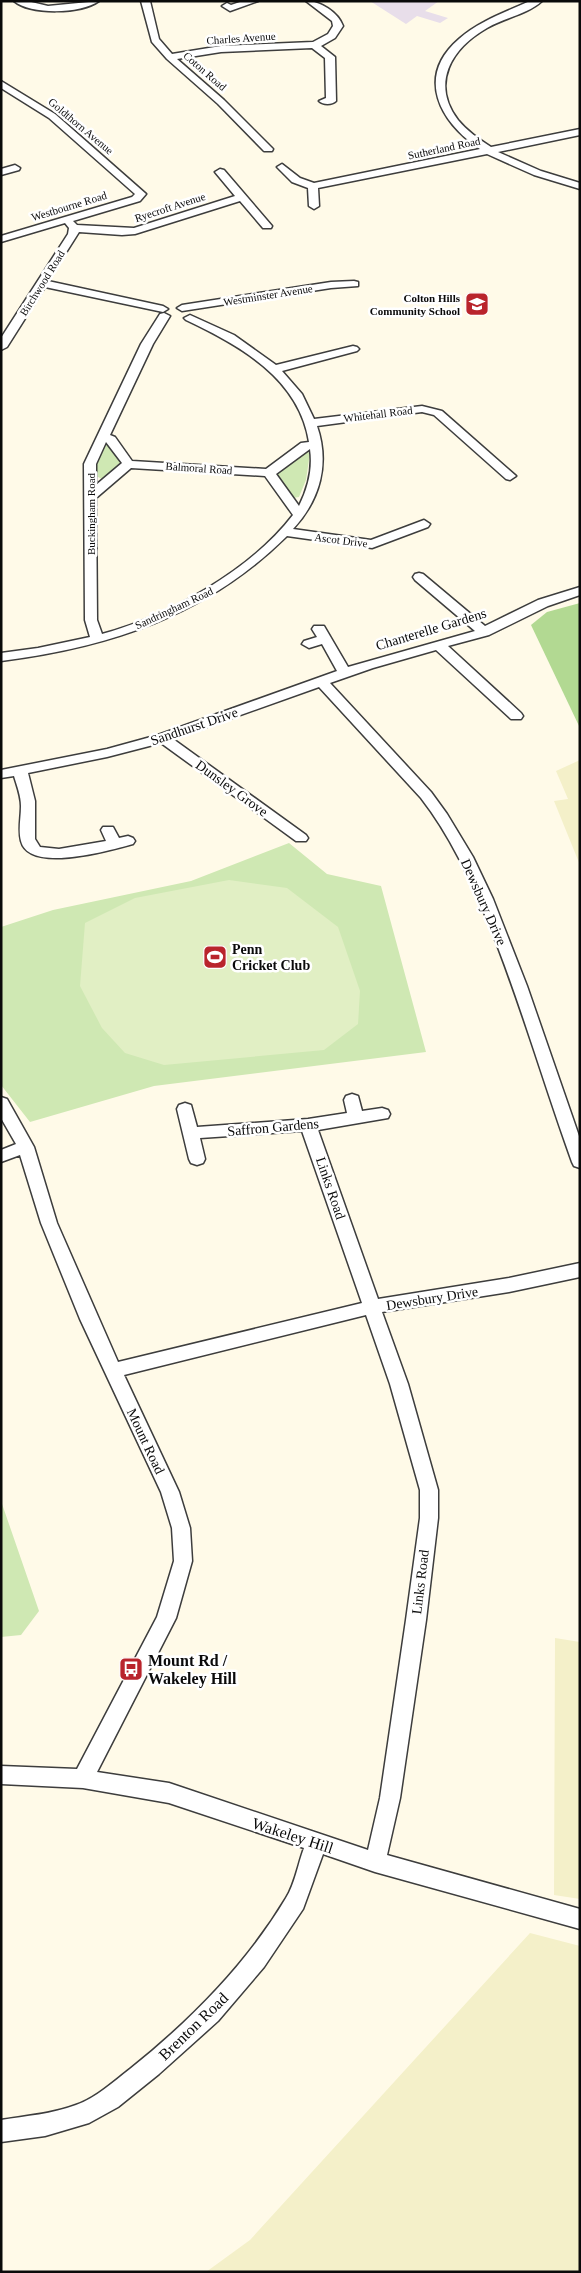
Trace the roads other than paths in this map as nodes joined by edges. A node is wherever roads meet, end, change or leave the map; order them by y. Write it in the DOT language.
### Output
graph roads {
  1 [pos="18,1"];
  2 [pos="95,1"];
  3 [pos="145,1"];
  4 [pos="254,1"];
  5 [pos="310,1"];
  6 [pos="538,1"];
  7 [pos="230,8"];
  8 [pos="314,45"];
  9 [pos="170,57"];
  10 [pos="1,84"];
  11 [pos="331,101"];
  12 [pos="580,132"];
  13 [pos="490,151"];
  14 [pos="268,152"];
  15 [pos="282,166"];
  16 [pos="15,168"];
  17 [pos="1,172"];
  18 [pos="220,172"];
  19 [pos="313,186"];
  20 [pos="580,186"];
  21 [pos="140,194"];
  22 [pos="242,197"];
  23 [pos="314,206"];
  24 [pos="71,224"];
  25 [pos="267,226"];
  26 [pos="1,238"];
  27 [pos="42,283"];
  28 [pos="354,284"];
  29 [pos="163,312"];
  30 [pos="186,313"];
  31 [pos="1,347"];
  32 [pos="354,349"];
  33 [pos="275,369"];
  34 [pos="311,422"];
  35 [pos="103,436"];
  36 [pos="316,444"];
  37 [pos="128,464"];
  38 [pos="269,473"];
  39 [pos="510,476"];
  40 [pos="91,496"];
  41 [pos="299,516"];
  42 [pos="425,524"];
  43 [pos="285,532"];
  44 [pos="442,579"];
  45 [pos="580,590"];
  46 [pos="484,632"];
  47 [pos="97,639"];
  48 [pos="309,644"];
  49 [pos="440,646"];
  50 [pos="1,657"];
  51 [pos="345,673"];
  52 [pos="321,681"];
  53 [pos="516,716"];
  54 [pos="163,738"];
  55 [pos="20,771"];
  56 [pos="1,774"];
  57 [pos="108,830"];
  58 [pos="301,838"];
  59 [pos="352,1100"];
  60 [pos="1,1103"];
  61 [pos="185,1109"];
  62 [pos="382,1114"];
  63 [pos="356,1118"];
  64 [pos="308,1125"];
  65 [pos="191,1133"];
  66 [pos="26,1147"];
  67 [pos="1,1156"];
  68 [pos="197,1159"];
  69 [pos="580,1162"];
  70 [pos="580,1270"];
  71 [pos="372,1307"];
  72 [pos="113,1370"];
  73 [pos="1,1775"];
  74 [pos="83,1779"];
  75 [pos="316,1843"];
  76 [pos="375,1862"];
  77 [pos="580,1919"];
  78 [pos="1,2131"];
  1 -- 2 [label="street"];
  3 -- 9 [label="street, Coton Road"];
  4 -- 7 [label="street"];
  5 -- 8 [label="street"];
  6 -- 13 [label="street"];
  8 -- 9 [label="street, Charles Avenue"];
  8 -- 11 [label="street"];
  9 -- 14 [label="street, Coton Road"];
  10 -- 21 [label="street, Goldthorn Avenue"];
  12 -- 13 [label="street, Sutherland Road"];
  13 -- 19 [label="street, Sutherland Road"];
  13 -- 20 [label="street"];
  15 -- 19 [label="street"];
  16 -- 17 [label="street"];
  18 -- 22 [label="street"];
  19 -- 23 [label="street"];
  21 -- 24 [label="street, Westbourne Road"];
  22 -- 24 [label="street, Ryecroft Avenue"];
  22 -- 25 [label="street"];
  24 -- 26 [label="street, Westbourne Road"];
  24 -- 27 [label="street, Birchwood Road"];
  27 -- 29 [label="street"];
  27 -- 31 [label="street, Birchwood Road"];
  28 -- 30 [label="street, Westminster Avenue"];
  29 -- 30 [label="street"];
  29 -- 35 [label="street, Buckingham Road"];
  30 -- 33 [label="street, Sandringham Road"];
  32 -- 33 [label="street"];
  33 -- 34 [label="street, Sandringham Road"];
  34 -- 36 [label="street, Sandringham Road"];
  34 -- 39 [label="street, Whitehall Road"];
  35 -- 37 [label="street"];
  35 -- 40 [label="street, Buckingham Road"];
  36 -- 38 [label="street"];
  36 -- 41 [label="street, Sandringham Road"];
  37 -- 38 [label="street, Balmoral Road"];
  37 -- 40 [label="street"];
  38 -- 41 [label="street"];
  40 -- 47 [label="street, Buckingham Road"];
  41 -- 43 [label="street, Sandringham Road"];
  42 -- 43 [label="street, Ascot Drive"];
  43 -- 47 [label="street, Sandringham Road"];
  44 -- 46 [label="street"];
  45 -- 46 [label="street, Chanterelle Gardens"];
  46 -- 49 [label="street, Chanterelle Gardens"];
  47 -- 50 [label="street, Sandringham Road"];
  48 -- 51 [label="street"];
  49 -- 51 [label="street, Chanterelle Gardens"];
  49 -- 53 [label="street"];
  51 -- 52 [label="street, Sandhurst Drive"];
  52 -- 54 [label="street, Sandhurst Drive"];
  52 -- 69 [label="street, Dewsbury Drive"];
  54 -- 55 [label="street, Sandhurst Drive"];
  54 -- 58 [label="street, Dunsley Grove"];
  55 -- 56 [label="street, Sandhurst Drive"];
  55 -- 57 [label="street"];
  59 -- 63 [label="street"];
  60 -- 66 [label="street, Mount Road"];
  61 -- 65 [label="street"];
  62 -- 63 [label="street, Saffron Gardens"];
  63 -- 64 [label="street, Saffron Gardens"];
  64 -- 65 [label="street, Saffron Gardens"];
  64 -- 71 [label="street, Links Road"];
  65 -- 68 [label="street"];
  66 -- 67 [label="street"];
  66 -- 72 [label="street, Mount Road"];
  70 -- 71 [label="street, Dewsbury Drive"];
  71 -- 72 [label="street"];
  71 -- 76 [label="street, Links Road"];
  72 -- 74 [label="street, Mount Road"];
  73 -- 74 [label="street, Wakeley Hill"];
  74 -- 75 [label="street, Wakeley Hill"];
  75 -- 76 [label="street, Wakeley Hill"];
  75 -- 78 [label="street, Brenton Road"];
  76 -- 77 [label="street, Wakeley Hill"];
}
